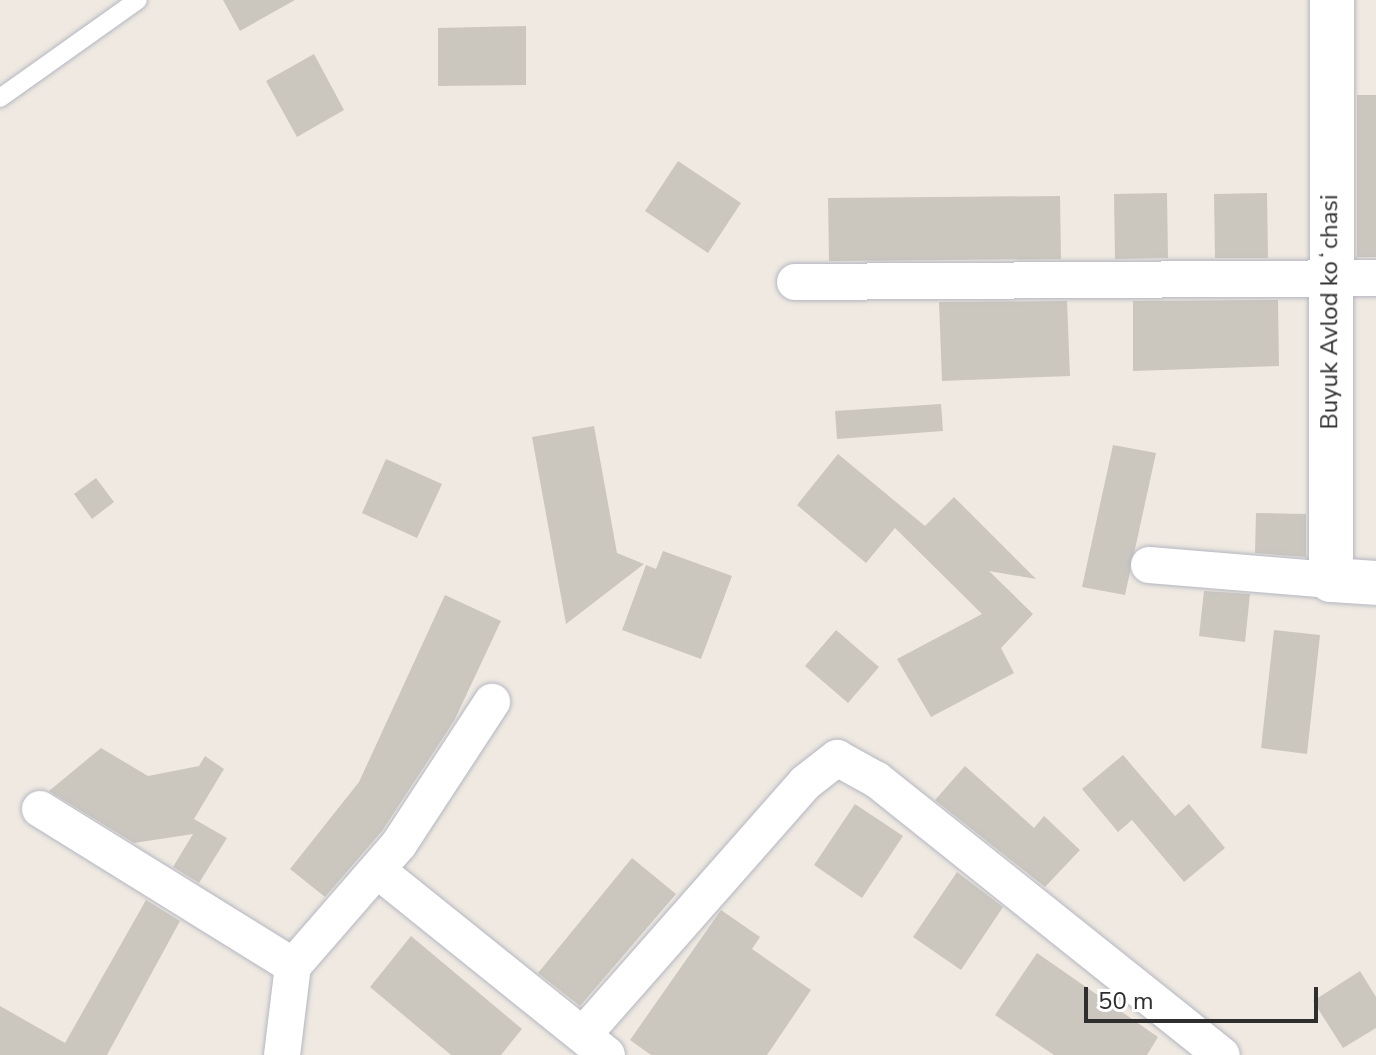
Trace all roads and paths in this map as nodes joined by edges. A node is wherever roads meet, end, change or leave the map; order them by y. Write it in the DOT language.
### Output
graph roads {
  1 [pos="138,0"];
  2 [pos="1332,0"];
  3 [pos="0,98"];
  4 [pos="1328,277"];
  5 [pos="1376,278"];
  6 [pos="795,282"];
  7 [pos="1149,565"];
  8 [pos="1331,580"];
  9 [pos="1376,583"];
  10 [pos="492,702"];
  11 [pos="40,809"];
  12 [pos="377,870"];
  13 [pos="293,966"];
  14 [pos="595,1045"];
  15 [pos="282,1055"];
  16 [pos="1222,1055"];
  1 -- 3 [label="lane"];
  2 -- 4 [label="street, Buyuk Avlod koʻchasi"];
  4 -- 5 [label="street"];
  4 -- 6 [label="street"];
  4 -- 8 [label="street, Buyuk Avlod koʻchasi"];
  7 -- 8 [label="street"];
  8 -- 9 [label="street"];
  10 -- 12 [label="street"];
  11 -- 13 [label="street"];
  12 -- 13 [label="street"];
  12 -- 14 [label="street"];
  13 -- 15 [label="street"];
  14 -- 16 [label="street"];
}
